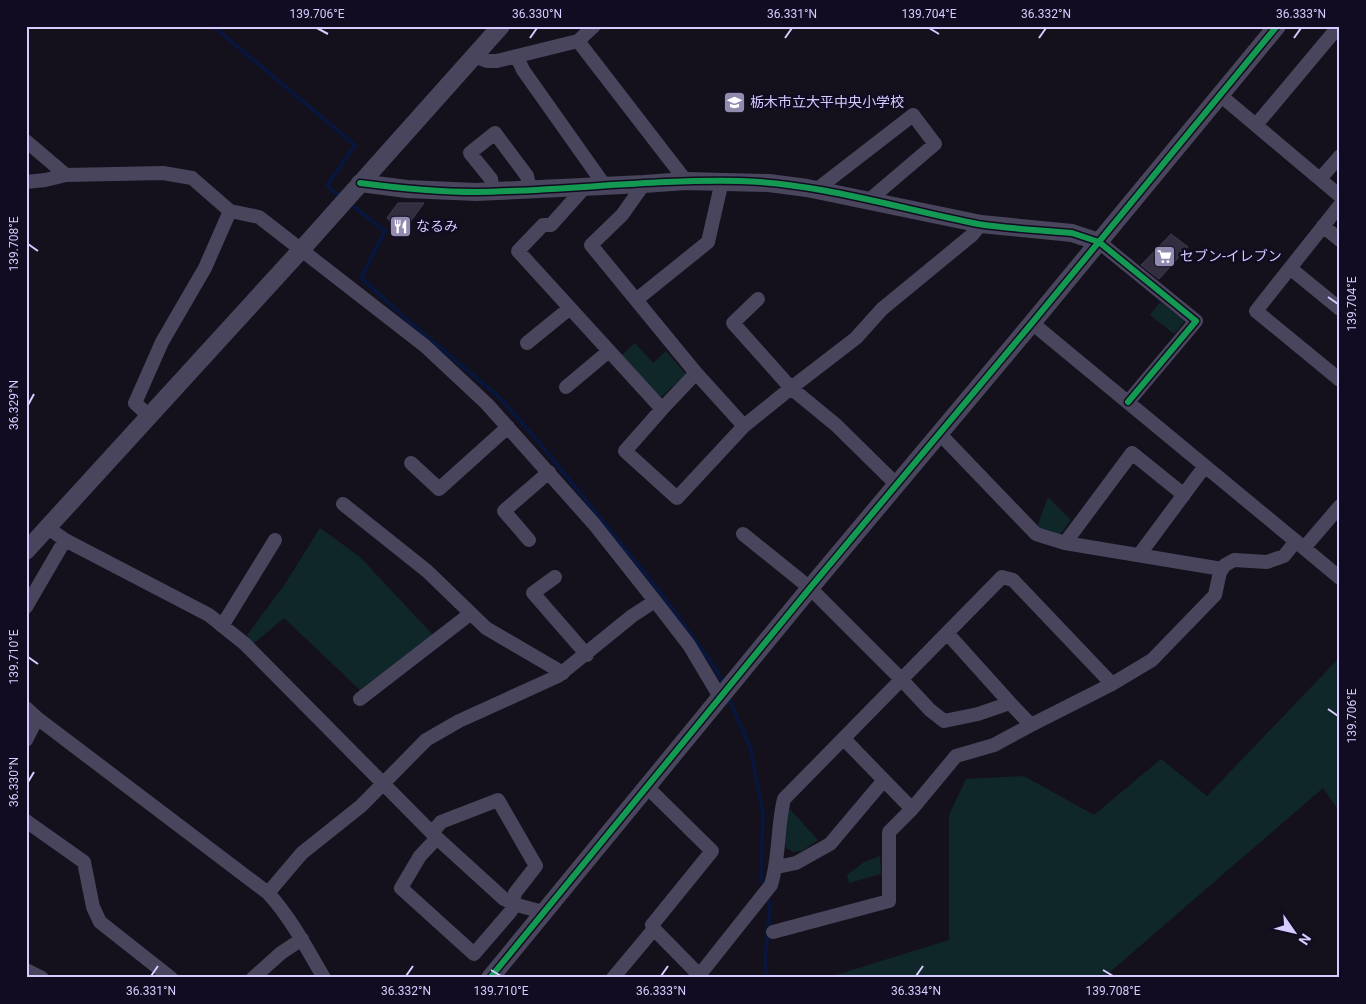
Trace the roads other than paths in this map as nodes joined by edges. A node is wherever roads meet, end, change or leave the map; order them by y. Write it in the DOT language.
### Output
graph roads {
  1 [pos="501,26"];
  2 [pos="594,26"];
  3 [pos="1277,26"];
  4 [pos="1339,26"];
  5 [pos="578,41"];
  6 [pos="474,56"];
  7 [pos="517,57"];
  8 [pos="1220,95"];
  9 [pos="1256,125"];
  10 [pos="26,141"];
  11 [pos="1340,156"];
  12 [pos="66,175"];
  13 [pos="1320,179"];
  14 [pos="686,181"];
  15 [pos="722,181"];
  16 [pos="26,182"];
  17 [pos="360,183"];
  18 [pos="644,184"];
  19 [pos="606,186"];
  20 [pos="585,187"];
  21 [pos="530,189"];
  22 [pos="816,190"];
  23 [pos="493,191"];
  24 [pos="1340,196"];
  25 [pos="868,201"];
  26 [pos="1340,205"];
  27 [pos="230,210"];
  28 [pos="981,224"];
  29 [pos="1323,226"];
  30 [pos="1340,240"];
  31 [pos="1099,242"];
  32 [pos="301,250"];
  33 [pos="1290,268"];
  34 [pos="758,299"];
  35 [pos="636,300"];
  36 [pos="570,308"];
  37 [pos="1340,310"];
  38 [pos="1032,323"];
  39 [pos="527,343"];
  40 [pos="609,351"];
  41 [pos="696,373"];
  42 [pos="1340,380"];
  43 [pos="566,387"];
  44 [pos="791,388"];
  45 [pos="1128,402"];
  46 [pos="662,409"];
  47 [pos="149,416"];
  48 [pos="744,426"];
  49 [pos="508,427"];
  50 [pos="939,433"];
  51 [pos="411,463"];
  52 [pos="1205,466"];
  53 [pos="548,472"];
  54 [pos="896,484"];
  55 [pos="1184,494"];
  56 [pos="343,504"];
  57 [pos="1340,506"];
  58 [pos="48,528"];
  59 [pos="743,534"];
  60 [pos="66,540"];
  61 [pos="275,540"];
  62 [pos="529,540"];
  63 [pos="1065,543"];
  64 [pos="1300,545"];
  65 [pos="26,551"];
  66 [pos="1139,555"];
  67 [pos="1222,569"];
  68 [pos="555,577"];
  69 [pos="1340,578"];
  70 [pos="810,588"];
  71 [pos="656,601"];
  72 [pos="26,607"];
  73 [pos="470,614"];
  74 [pos="222,626"];
  75 [pos="947,633"];
  76 [pos="587,655"];
  77 [pos="562,673"];
  78 [pos="902,680"];
  79 [pos="1112,684"];
  80 [pos="720,697"];
  81 [pos="360,699"];
  82 [pos="1010,703"];
  83 [pos="26,708"];
  84 [pos="37,718"];
  85 [pos="1031,724"];
  86 [pos="844,739"];
  87 [pos="26,740"];
  88 [pos="884,780"];
  89 [pos="384,785"];
  90 [pos="646,787"];
  91 [pos="912,809"];
  92 [pos="26,821"];
  93 [pos="435,835"];
  94 [pos="777,867"];
  95 [pos="268,893"];
  96 [pos="513,904"];
  97 [pos="543,912"];
  98 [pos="654,929"];
  99 [pos="773,932"];
  100 [pos="302,939"];
  101 [pos="26,970"];
  102 [pos="699,977"];
  103 [pos="42,978"];
  104 [pos="171,978"];
  105 [pos="253,978"];
  106 [pos="324,978"];
  107 [pos="490,978"];
  108 [pos="613,978"];
  1 -- 6 [label="street"];
  2 -- 5 [label="street"];
  3 -- 8 [label="street"];
  4 -- 9 [label="street"];
  5 -- 7 [label="street"];
  5 -- 14 [label="street"];
  6 -- 7 [label="street"];
  6 -- 17 [label="street"];
  7 -- 19 [label="street"];
  8 -- 9 [label="street"];
  8 -- 31 [label="street"];
  9 -- 13 [label="street"];
  10 -- 12 [label="street"];
  11 -- 13 [label="street"];
  12 -- 16 [label="street"];
  12 -- 27 [label="street"];
  13 -- 24 [label="street"];
  14 -- 15 [label="street"];
  14 -- 18 [label="street"];
  15 -- 22 [label="street"];
  15 -- 35 [label="street"];
  17 -- 23 [label="street"];
  17 -- 32 [label="street"];
  18 -- 19 [label="street"];
  18 -- 35 [label="street"];
  19 -- 20 [label="street"];
  20 -- 21 [label="street"];
  20 -- 36 [label="street"];
  21 -- 23 [label="street"];
  21 -- 23 [label="street"];
  22 -- 25 [label="street"];
  22 -- 25 [label="street"];
  25 -- 28 [label="street"];
  26 -- 29 [label="street"];
  27 -- 32 [label="street"];
  27 -- 47 [label="street"];
  28 -- 31 [label="street"];
  28 -- 44 [label="street"];
  29 -- 30 [label="street"];
  29 -- 33 [label="street"];
  31 -- 38 [label="street"];
  31 -- 45 [label="street"];
  32 -- 47 [label="street"];
  32 -- 49 [label="street"];
  33 -- 37 [label="street"];
  33 -- 42 [label="street"];
  34 -- 44 [label="street"];
  35 -- 41 [label="street"];
  36 -- 39 [label="street"];
  36 -- 40 [label="street"];
  38 -- 45 [label="street"];
  38 -- 50 [label="street"];
  40 -- 43 [label="street"];
  40 -- 46 [label="street"];
  41 -- 46 [label="street"];
  41 -- 48 [label="street"];
  44 -- 48 [label="street"];
  44 -- 54 [label="street"];
  45 -- 52 [label="street"];
  46 -- 48 [label="street"];
  47 -- 58 [label="street"];
  49 -- 51 [label="street"];
  49 -- 53 [label="street"];
  50 -- 54 [label="street"];
  50 -- 63 [label="street"];
  52 -- 55 [label="street"];
  52 -- 64 [label="street"];
  53 -- 62 [label="street"];
  53 -- 71 [label="street"];
  54 -- 70 [label="street"];
  55 -- 63 [label="street"];
  55 -- 66 [label="street"];
  56 -- 73 [label="street"];
  57 -- 64 [label="street"];
  58 -- 60 [label="street"];
  58 -- 65 [label="street"];
  59 -- 70 [label="street"];
  60 -- 72 [label="street"];
  60 -- 74 [label="street"];
  61 -- 74 [label="street"];
  63 -- 66 [label="street"];
  64 -- 67 [label="street"];
  64 -- 69 [label="street"];
  66 -- 67 [label="street"];
  67 -- 79 [label="street"];
  68 -- 76 [label="street"];
  70 -- 78 [label="street"];
  70 -- 80 [label="street"];
  71 -- 76 [label="street"];
  71 -- 80 [label="street"];
  73 -- 77 [label="street"];
  73 -- 81 [label="street"];
  74 -- 89 [label="street"];
  75 -- 78 [label="street"];
  75 -- 79 [label="street"];
  75 -- 82 [label="street"];
  76 -- 77 [label="street"];
  77 -- 89 [label="street"];
  78 -- 82 [label="street"];
  78 -- 86 [label="street"];
  79 -- 85 [label="street"];
  80 -- 90 [label="street"];
  82 -- 85 [label="street"];
  83 -- 84 [label="street"];
  84 -- 87 [label="street"];
  84 -- 95 [label="street"];
  85 -- 91 [label="street"];
  86 -- 88 [label="street"];
  86 -- 94 [label="street"];
  88 -- 91 [label="street"];
  88 -- 94 [label="street"];
  89 -- 93 [label="street"];
  89 -- 95 [label="street"];
  90 -- 97 [label="street"];
  90 -- 98 [label="street"];
  91 -- 99 [label="street"];
  92 -- 104 [label="street"];
  93 -- 96 [label="street"];
  93 -- 96 [label="street"];
  93 -- 96 [label="street"];
  94 -- 102 [label="street"];
  95 -- 100 [label="street"];
  96 -- 97 [label="street"];
  97 -- 107 [label="street"];
  98 -- 102 [label="street"];
  98 -- 108 [label="street"];
  100 -- 105 [label="street"];
  100 -- 106 [label="street"];
  101 -- 103 [label="street"];
}
